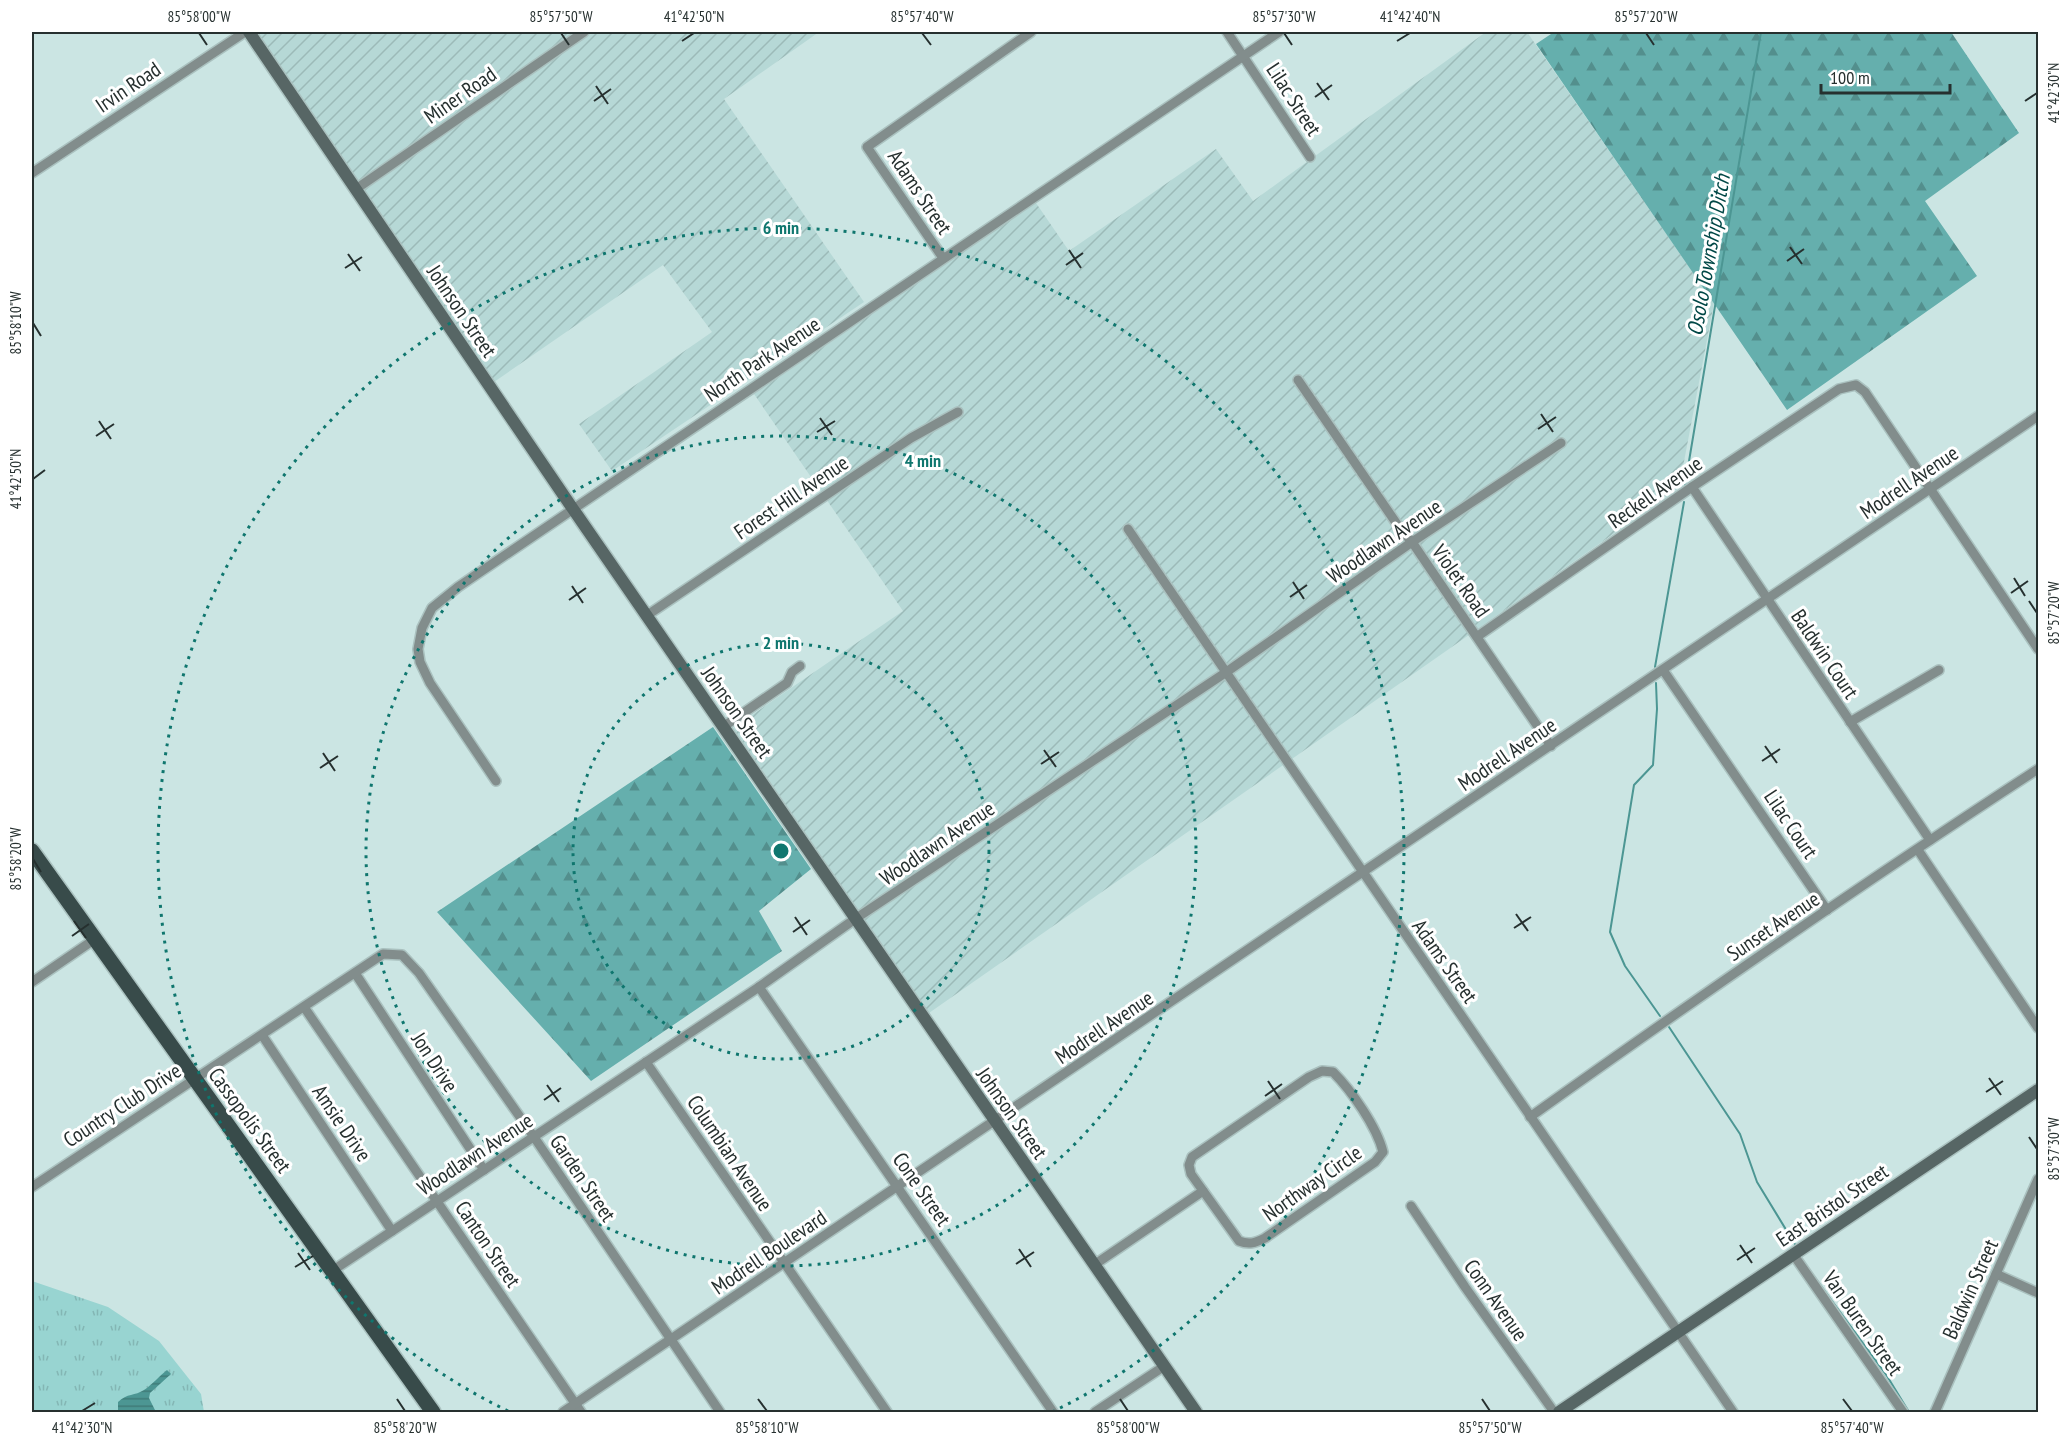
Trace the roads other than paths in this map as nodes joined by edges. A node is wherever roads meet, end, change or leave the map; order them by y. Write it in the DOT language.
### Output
graph roads {
  1 [pos="247,32"];
  2 [pos="584,32"];
  3 [pos="1031,32"];
  4 [pos="1227,32"];
  5 [pos="1279,32"];
  6 [pos="1244,55"];
  7 [pos="1310,157"];
  8 [pos="32,173"];
  9 [pos="356,189"];
  10 [pos="943,258"];
  11 [pos="1298,380"];
  12 [pos="958,412"];
  13 [pos="2038,416"];
  14 [pos="1561,443"];
  15 [pos="1692,488"];
  16 [pos="1931,489"];
  17 [pos="573,509"];
  18 [pos="1128,529"];
  19 [pos="1412,542"];
  20 [pos="1766,599"];
  21 [pos="646,616"];
  22 [pos="1478,636"];
  23 [pos="2038,649"];
  24 [pos="800,666"];
  25 [pos="1664,670"];
  26 [pos="1939,670"];
  27 [pos="1226,673"];
  28 [pos="1850,722"];
  29 [pos="723,727"];
  30 [pos="1551,746"];
  31 [pos="2038,769"];
  32 [pos="496,781"];
  33 [pos="1930,840"];
  34 [pos="1918,850"];
  35 [pos="32,851"];
  36 [pos="1363,874"];
  37 [pos="1827,910"];
  38 [pos="855,919"];
  39 [pos="95,939"];
  40 [pos="383,954"];
  41 [pos="355,973"];
  42 [pos="32,982"];
  43 [pos="759,987"];
  44 [pos="304,1007"];
  45 [pos="2038,1028"];
  46 [pos="262,1035"];
  47 [pos="646,1062"];
  48 [pos="195,1079"];
  49 [pos="2038,1090"];
  50 [pos="1530,1117"];
  51 [pos="995,1122"];
  52 [pos="534,1137"];
  53 [pos="484,1170"];
  54 [pos="2038,1179"];
  55 [pos="32,1187"];
  56 [pos="898,1187"];
  57 [pos="1203,1191"];
  58 [pos="437,1201"];
  59 [pos="1411,1206"];
  60 [pos="392,1231"];
  61 [pos="1793,1254"];
  62 [pos="783,1264"];
  63 [pos="1094,1265"];
  64 [pos="332,1271"];
  65 [pos="1996,1274"];
  66 [pos="2038,1293"];
  67 [pos="1677,1332"];
  68 [pos="670,1340"];
  69 [pos="1163,1367"];
  70 [pos="576,1404"];
  71 [pos="433,1413"];
  72 [pos="563,1413"];
  73 [pos="581,1413"];
  74 [pos="720,1413"];
  75 [pos="887,1413"];
  76 [pos="1053,1413"];
  77 [pos="1095,1413"];
  78 [pos="1196,1413"];
  79 [pos="1554,1413"];
  80 [pos="1559,1413"];
  81 [pos="1733,1413"];
  82 [pos="1903,1413"];
  83 [pos="1935,1413"];
  1 -- 8 [label="street, Irvin Road"];
  1 -- 9 [label="street, Johnson Street"];
  2 -- 9 [label="street, Miner Road"];
  3 -- 10 [label="street, Adams Street"];
  4 -- 6 [label="street, Lilac Street"];
  5 -- 6 [label="street, North Park Avenue"];
  6 -- 7 [label="street, Lilac Street"];
  6 -- 10 [label="street, North Park Avenue"];
  9 -- 17 [label="street, Johnson Street"];
  10 -- 17 [label="street, North Park Avenue"];
  11 -- 19 [label="street, Violet Road"];
  12 -- 21 [label="street, Forest Hill Avenue"];
  13 -- 16 [label="street, Modrell Avenue"];
  14 -- 19 [label="street, Woodlawn Avenue"];
  15 -- 16 [label="street, Reckell Avenue"];
  15 -- 20 [label="street, Baldwin Court"];
  15 -- 22 [label="street, Reckell Avenue"];
  16 -- 20 [label="street, Modrell Avenue"];
  16 -- 23 [label="street"];
  17 -- 21 [label="street, Johnson Street"];
  17 -- 32 [label="street, North Park Avenue"];
  18 -- 27 [label="street, Adams Street"];
  19 -- 22 [label="street, Violet Road"];
  19 -- 27 [label="street, Woodlawn Avenue"];
  20 -- 25 [label="street, Modrell Avenue"];
  20 -- 28 [label="street, Baldwin Court"];
  21 -- 29 [label="street, Johnson Street"];
  22 -- 30 [label="street, Violet Road"];
  24 -- 29 [label="street"];
  25 -- 30 [label="street, Modrell Avenue"];
  25 -- 37 [label="street, Lilac Court"];
  26 -- 28 [label="street"];
  27 -- 36 [label="street, Adams Street"];
  27 -- 38 [label="street, Woodlawn Avenue"];
  28 -- 33 [label="street, Baldwin Court"];
  29 -- 38 [label="street, Johnson Street"];
  30 -- 36 [label="street, Modrell Avenue"];
  31 -- 33 [label="street, Sunset Avenue"];
  33 -- 34 [label="street, Sunset Avenue"];
  34 -- 37 [label="street, Sunset Avenue"];
  34 -- 45 [label="street"];
  35 -- 39 [label="main road, Cassopolis Street"];
  36 -- 50 [label="street, Adams Street"];
  36 -- 51 [label="street, Modrell Avenue"];
  37 -- 50 [label="street, Sunset Avenue"];
  38 -- 43 [label="street, Woodlawn Avenue"];
  38 -- 51 [label="street, Johnson Street"];
  39 -- 42 [label="street"];
  39 -- 48 [label="main road, Cassopolis Street"];
  40 -- 41 [label="street, Country Club Drive"];
  40 -- 52 [label="street, Garden Street"];
  41 -- 44 [label="street, Country Club Drive"];
  41 -- 53 [label="street, Jon Drive"];
  43 -- 47 [label="street, Woodlawn Avenue"];
  43 -- 56 [label="street, Cone Street"];
  44 -- 46 [label="street, Country Club Drive"];
  44 -- 58 [label="street, Canton Street"];
  46 -- 48 [label="street, Country Club Drive"];
  46 -- 60 [label="street, Amsie Drive"];
  47 -- 52 [label="street, Woodlawn Avenue"];
  47 -- 62 [label="street, Columbian Avenue"];
  48 -- 55 [label="street, Country Club Drive"];
  48 -- 64 [label="main road, Cassopolis Street"];
  49 -- 61 [label="street, East Bristol Street"];
  50 -- 67 [label="street, Adams Street"];
  51 -- 56 [label="street, Modrell Boulevard"];
  51 -- 63 [label="street, Johnson Street"];
  52 -- 53 [label="street, Woodlawn Avenue"];
  52 -- 68 [label="street, Garden Street"];
  53 -- 58 [label="street, Woodlawn Avenue"];
  54 -- 65 [label="street, Baldwin Street"];
  56 -- 62 [label="street, Modrell Boulevard"];
  56 -- 76 [label="street, Cone Street"];
  57 -- 57 [label="street, Northway Circle"];
  57 -- 63 [label="street"];
  58 -- 60 [label="street, Woodlawn Avenue"];
  58 -- 70 [label="street, Canton Street"];
  59 -- 79 [label="street, Conn Avenue"];
  60 -- 64 [label="street, Woodlawn Avenue"];
  61 -- 67 [label="street, East Bristol Street"];
  61 -- 82 [label="street, Van Buren Street"];
  62 -- 68 [label="street, Modrell Boulevard"];
  62 -- 75 [label="street, Columbian Avenue"];
  63 -- 69 [label="street, Johnson Street"];
  64 -- 71 [label="main road, Cassopolis Street"];
  65 -- 66 [label="street"];
  65 -- 83 [label="street, Baldwin Street"];
  67 -- 80 [label="street, East Bristol Street"];
  67 -- 81 [label="street, Adams Street"];
  68 -- 70 [label="street, Modrell Boulevard"];
  68 -- 74 [label="street, Garden Street"];
  69 -- 77 [label="street"];
  69 -- 78 [label="street, Johnson Street"];
  70 -- 72 [label="street, Modrell Boulevard"];
  70 -- 73 [label="street, Canton Street"];
}
